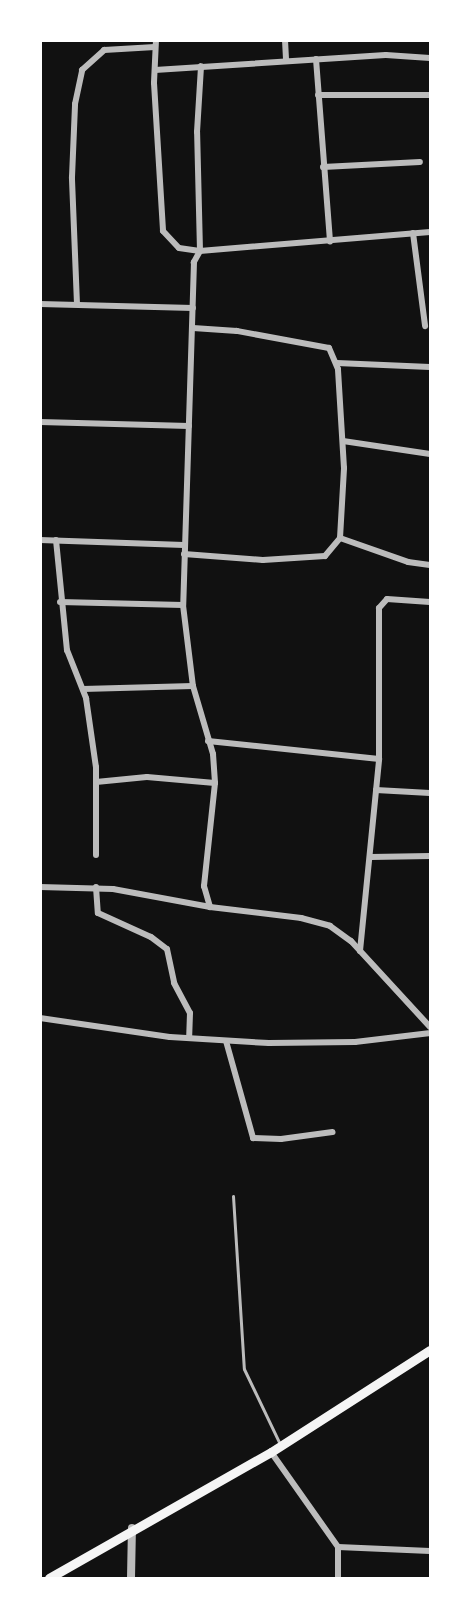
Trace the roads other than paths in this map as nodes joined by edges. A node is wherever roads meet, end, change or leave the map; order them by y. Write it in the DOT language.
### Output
graph roads {
  1 [pos="285,40"];
  2 [pos="156,44"];
  3 [pos="430,58"];
  4 [pos="315,59"];
  5 [pos="286,60"];
  6 [pos="201,66"];
  7 [pos="155,70"];
  8 [pos="430,94"];
  9 [pos="318,95"];
  10 [pos="420,162"];
  11 [pos="323,168"];
  12 [pos="430,232"];
  13 [pos="413,233"];
  14 [pos="330,241"];
  15 [pos="200,251"];
  16 [pos="40,304"];
  17 [pos="77,304"];
  18 [pos="193,308"];
  19 [pos="425,326"];
  20 [pos="193,328"];
  21 [pos="337,363"];
  22 [pos="430,366"];
  23 [pos="40,422"];
  24 [pos="189,426"];
  25 [pos="343,441"];
  26 [pos="430,454"];
  27 [pos="340,538"];
  28 [pos="40,540"];
  29 [pos="56,540"];
  30 [pos="184,545"];
  31 [pos="184,554"];
  32 [pos="430,565"];
  33 [pos="60,602"];
  34 [pos="430,602"];
  35 [pos="183,604"];
  36 [pos="194,686"];
  37 [pos="83,689"];
  38 [pos="208,741"];
  39 [pos="379,759"];
  40 [pos="96,782"];
  41 [pos="215,783"];
  42 [pos="376,790"];
  43 [pos="430,793"];
  44 [pos="96,855"];
  45 [pos="430,856"];
  46 [pos="370,857"];
  47 [pos="40,887"];
  48 [pos="96,887"];
  49 [pos="210,908"];
  50 [pos="360,951"];
  51 [pos="40,1018"];
  52 [pos="430,1027"];
  53 [pos="430,1033"];
  54 [pos="189,1038"];
  55 [pos="226,1041"];
  56 [pos="333,1132"];
  57 [pos="233,1196"];
  58 [pos="430,1350"];
  59 [pos="281,1445"];
  60 [pos="271,1452"];
  61 [pos="132,1527"];
  62 [pos="338,1547"];
  63 [pos="430,1551"];
  64 [pos="49,1578"];
  65 [pos="131,1578"];
  66 [pos="338,1578"];
  1 -- 5 [label="street"];
  2 -- 7 [label="street"];
  2 -- 17 [label="street"];
  3 -- 4 [label="street"];
  4 -- 5 [label="street"];
  4 -- 9 [label="street"];
  5 -- 6 [label="street"];
  6 -- 7 [label="street"];
  6 -- 15 [label="street"];
  7 -- 15 [label="street"];
  8 -- 9 [label="street"];
  9 -- 11 [label="street"];
  10 -- 11 [label="street"];
  11 -- 14 [label="street"];
  12 -- 13 [label="street"];
  13 -- 14 [label="street"];
  13 -- 19 [label="street"];
  14 -- 15 [label="street"];
  15 -- 18 [label="street"];
  16 -- 17 [label="street"];
  17 -- 18 [label="street"];
  18 -- 20 [label="street"];
  20 -- 21 [label="street"];
  20 -- 24 [label="street"];
  21 -- 22 [label="street"];
  21 -- 25 [label="street"];
  23 -- 24 [label="street"];
  24 -- 30 [label="street"];
  25 -- 26 [label="street"];
  25 -- 27 [label="street"];
  27 -- 31 [label="street"];
  27 -- 32 [label="street"];
  28 -- 29 [label="street"];
  29 -- 30 [label="street"];
  29 -- 33 [label="street"];
  30 -- 31 [label="street"];
  31 -- 35 [label="street"];
  33 -- 35 [label="street"];
  33 -- 37 [label="street"];
  34 -- 39 [label="street"];
  35 -- 36 [label="street"];
  36 -- 37 [label="street"];
  36 -- 38 [label="street"];
  37 -- 40 [label="street"];
  38 -- 39 [label="street"];
  38 -- 41 [label="street"];
  39 -- 42 [label="street"];
  40 -- 41 [label="street"];
  40 -- 44 [label="street"];
  41 -- 49 [label="street"];
  42 -- 43 [label="street"];
  42 -- 46 [label="street"];
  45 -- 46 [label="street"];
  46 -- 50 [label="street"];
  47 -- 48 [label="street"];
  48 -- 49 [label="street"];
  48 -- 54 [label="street"];
  49 -- 50 [label="street"];
  50 -- 52 [label="street"];
  51 -- 54 [label="street"];
  53 -- 55 [label="street"];
  54 -- 55 [label="street"];
  55 -- 56 [label="street"];
  57 -- 59 [label="lane"];
  58 -- 59 [label="main road"];
  59 -- 60 [label="main road"];
  60 -- 61 [label="main road"];
  60 -- 62 [label="street"];
  61 -- 64 [label="main road"];
  61 -- 65 [label="street"];
  62 -- 63 [label="street"];
  62 -- 66 [label="street"];
}
